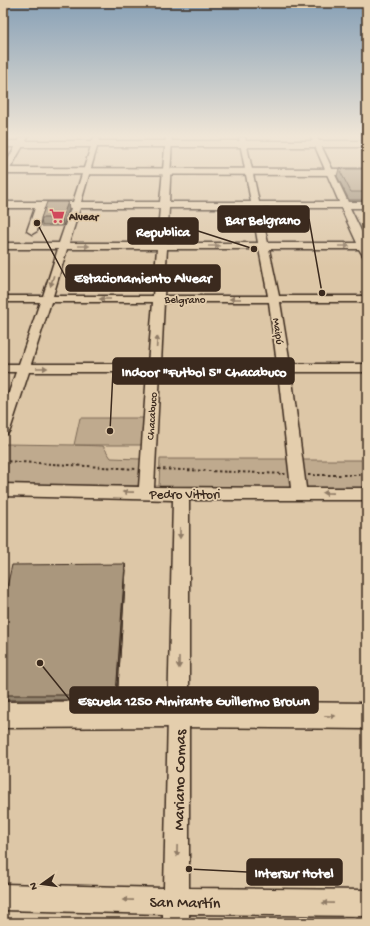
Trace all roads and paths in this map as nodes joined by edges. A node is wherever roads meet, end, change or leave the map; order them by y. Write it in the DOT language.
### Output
graph roads {
  1 [pos="83,180"];
  2 [pos="166,180"];
  3 [pos="250,180"];
  4 [pos="333,180"];
  5 [pos="3,205"];
  6 [pos="40,205"];
  7 [pos="76,205"];
  8 [pos="165,205"];
  9 [pos="254,205"];
  10 [pos="345,205"];
  11 [pos="367,205"];
  12 [pos="32,231"];
  13 [pos="3,246"];
  14 [pos="63,246"];
  15 [pos="162,246"];
  16 [pos="262,246"];
  17 [pos="366,249"];
  18 [pos="3,299"];
  19 [pos="47,299"];
  20 [pos="160,299"];
  21 [pos="274,299"];
  22 [pos="367,299"];
  23 [pos="3,368"];
  24 [pos="24,368"];
  25 [pos="155,368"];
  26 [pos="284,368"];
  27 [pos="367,368"];
  28 [pos="3,430"];
  29 [pos="3,461"];
  30 [pos="148,469"];
  31 [pos="297,475"];
  32 [pos="367,475"];
  33 [pos="3,490"];
  34 [pos="146,493"];
  35 [pos="299,493"];
  36 [pos="180,494"];
  37 [pos="367,494"];
  38 [pos="179,714"];
  39 [pos="3,715"];
  40 [pos="367,716"];
  41 [pos="3,897"];
  42 [pos="367,903"];
  43 [pos="177,912"];
  1 -- 7 [label="street"];
  2 -- 8 [label="street, Chacabuco"];
  3 -- 9 [label="street, Maipú"];
  4 -- 10 [label="street"];
  5 -- 6 [label="street"];
  6 -- 7 [label="street"];
  6 -- 12 [label="street"];
  7 -- 8 [label="street"];
  7 -- 14 [label="street"];
  8 -- 9 [label="street"];
  8 -- 15 [label="street, Chacabuco"];
  9 -- 10 [label="street"];
  9 -- 16 [label="street, Maipú"];
  10 -- 11 [label="street"];
  10 -- 17 [label="street"];
  13 -- 14 [label="street"];
  14 -- 15 [label="street, one-way"];
  14 -- 19 [label="street, one-way"];
  15 -- 16 [label="street, one-way"];
  15 -- 20 [label="street, Chacabuco"];
  16 -- 17 [label="street, one-way"];
  16 -- 21 [label="street, Maipú"];
  18 -- 19 [label="street, Belgrano"];
  20 -- 19 [label="street, Belgrano, one-way"];
  19 -- 24 [label="street"];
  21 -- 20 [label="street, Belgrano, one-way"];
  25 -- 20 [label="street, Chacabuco, one-way"];
  21 -- 22 [label="street, Belgrano"];
  21 -- 26 [label="street, Maipú"];
  23 -- 24 [label="street"];
  24 -- 25 [label="street, one-way"];
  24 -- 28 [label="street"];
  25 -- 26 [label="street"];
  25 -- 30 [label="street, Chacabuco"];
  26 -- 27 [label="street"];
  26 -- 31 [label="street, Maipú"];
  29 -- 30 [label="path"];
  30 -- 31 [label="path"];
  30 -- 34 [label="street, Chacabuco"];
  31 -- 32 [label="path"];
  31 -- 35 [label="street, Maipú"];
  34 -- 33 [label="street, Pedro Vittori, one-way"];
  34 -- 36 [label="street, Pedro Vittori"];
  35 -- 36 [label="street, Pedro Vittori"];
  37 -- 35 [label="street, Pedro Vittori, one-way"];
  36 -- 38 [label="street, Mariano Comas, one-way"];
  38 -- 39 [label="main road"];
  38 -- 40 [label="main road, one-way"];
  38 -- 43 [label="street, Mariano Comas, one-way"];
  43 -- 41 [label="street, San Martín, one-way"];
  42 -- 43 [label="street, San Martín, one-way"];
}
